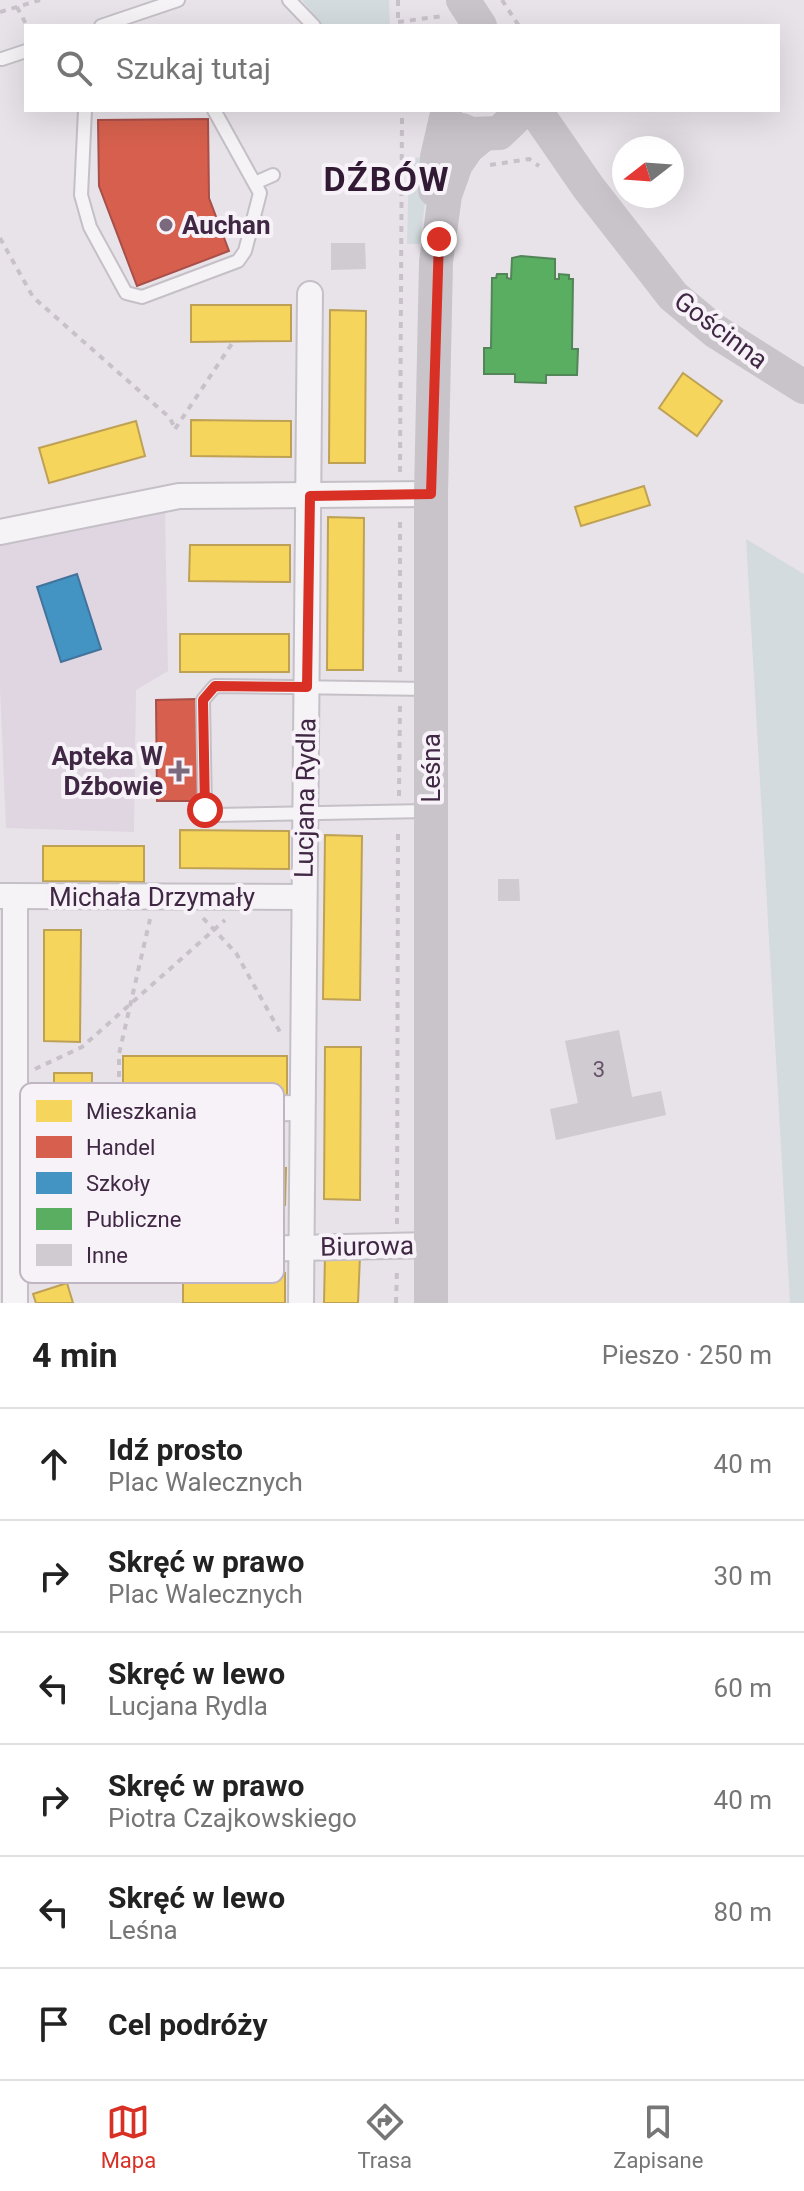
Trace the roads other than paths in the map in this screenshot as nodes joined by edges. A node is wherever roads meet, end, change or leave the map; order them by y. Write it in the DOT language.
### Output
graph roads {
  1 [pos="178,0"];
  2 [pos="289,0"];
  3 [pos="446,0"];
  4 [pos="463,0"];
  5 [pos="107,24"];
  6 [pos="312,24"];
  7 [pos="450,24"];
  8 [pos="479,24"];
  9 [pos="24,52"];
  10 [pos="2,59"];
  11 [pos="85,112"];
  12 [pos="215,112"];
  13 [pos="443,114"];
  14 [pos="512,120"];
  15 [pos="447,161"];
  16 [pos="273,175"];
  17 [pos="257,182"];
  18 [pos="310,294"];
  19 [pos="804,387"];
  20 [pos="431,494"];
  21 [pos="310,496"];
  22 [pos="0,532"];
  23 [pos="307,687"];
  24 [pos="431,689"];
  25 [pos="430,811"];
  26 [pos="305,815"];
  27 [pos="8,896"];
  28 [pos="304,897"];
  29 [pos="284,1108"];
  30 [pos="301,1108"];
  31 [pos="431,1245"];
  32 [pos="284,1248"];
  33 [pos="300,1248"];
  34 [pos="15,1303"];
  35 [pos="301,1303"];
  36 [pos="431,1303"];
  1 -- 5 [label="lane"];
  2 -- 6 [label="lane"];
  3 -- 7 [label="street"];
  4 -- 8 [label="street"];
  9 -- 10 [label="lane"];
  11 -- 17 [label="lane"];
  12 -- 17 [label="lane"];
  13 -- 14 [label="street, Gościnna"];
  13 -- 15 [label="street, Leśna"];
  14 -- 15 [label="street, Leśna"];
  14 -- 19 [label="street, Gościnna"];
  15 -- 20 [label="street, Leśna"];
  16 -- 17 [label="lane"];
  18 -- 21 [label="street, Lucjana Rydla"];
  20 -- 21 [label="street"];
  20 -- 24 [label="street, Leśna"];
  21 -- 22 [label="street"];
  21 -- 23 [label="street, Lucjana Rydla"];
  23 -- 24 [label="lane"];
  23 -- 26 [label="street, Lucjana Rydla"];
  23 -- 26 [label="lane"];
  24 -- 25 [label="street, Leśna"];
  25 -- 26 [label="lane"];
  25 -- 31 [label="street, Leśna"];
  26 -- 28 [label="street, Lucjana Rydla"];
  27 -- 28 [label="street, Michała Drzymały"];
  27 -- 34 [label="street"];
  28 -- 30 [label="street, Lucjana Rydla"];
  29 -- 30 [label="street"];
  30 -- 33 [label="street, Lucjana Rydla"];
  31 -- 33 [label="street, Biurowa"];
  31 -- 36 [label="street, Leśna"];
  32 -- 33 [label="street, Biurowa"];
  33 -- 35 [label="street, Lucjana Rydla"];
}
